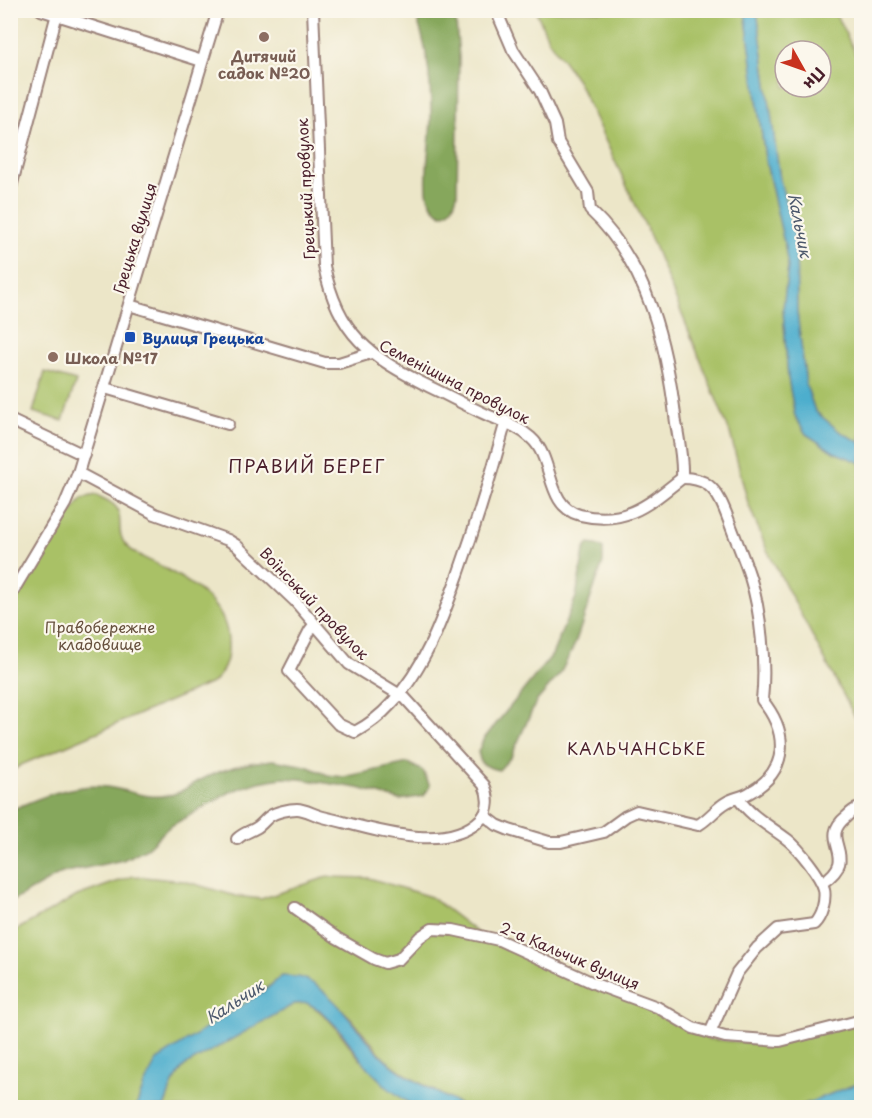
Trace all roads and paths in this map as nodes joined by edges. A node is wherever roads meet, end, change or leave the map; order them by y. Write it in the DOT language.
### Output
graph roads {
  1 [pos="41,10"];
  2 [pos="218,10"];
  3 [pos="313,10"];
  4 [pos="496,10"];
  5 [pos="58,13"];
  6 [pos="202,61"];
  7 [pos="10,191"];
  8 [pos="129,305"];
  9 [pos="370,352"];
  10 [pos="105,388"];
  11 [pos="10,420"];
  12 [pos="506,421"];
  13 [pos="228,424"];
  14 [pos="84,455"];
  15 [pos="78,473"];
  16 [pos="682,478"];
  17 [pos="10,596"];
  18 [pos="314,625"];
  19 [pos="399,694"];
  20 [pos="738,798"];
  21 [pos="861,808"];
  22 [pos="484,815"];
  23 [pos="237,839"];
  24 [pos="822,883"];
  25 [pos="295,908"];
  26 [pos="861,1020"];
  27 [pos="711,1033"];
  1 -- 5 [label="street"];
  2 -- 6 [label="street, Грецька вулиця"];
  3 -- 9 [label="street, Грецький провулок"];
  4 -- 16 [label="street"];
  5 -- 6 [label="street"];
  5 -- 7 [label="street"];
  6 -- 8 [label="street, Грецька вулиця"];
  8 -- 9 [label="street, Семенішина провулок"];
  8 -- 10 [label="street, Грецька вулиця"];
  9 -- 12 [label="street, Семенішина провулок"];
  10 -- 13 [label="street"];
  10 -- 14 [label="street, Грецька вулиця"];
  11 -- 14 [label="street"];
  12 -- 16 [label="street, Семенішина провулок"];
  12 -- 19 [label="street"];
  14 -- 15 [label="street, Грецька вулиця"];
  15 -- 17 [label="street, Грецька вулиця"];
  15 -- 18 [label="street, Воїнський провулок"];
  16 -- 20 [label="street"];
  18 -- 19 [label="street, Воїнський провулок"];
  18 -- 19 [label="street"];
  19 -- 22 [label="street"];
  20 -- 22 [label="street"];
  20 -- 24 [label="street"];
  21 -- 24 [label="street"];
  22 -- 23 [label="street"];
  24 -- 27 [label="street"];
  25 -- 27 [label="street, 2-а Кальчик вулиця"];
  26 -- 27 [label="street, 2-а Кальчик вулиця"];
}
